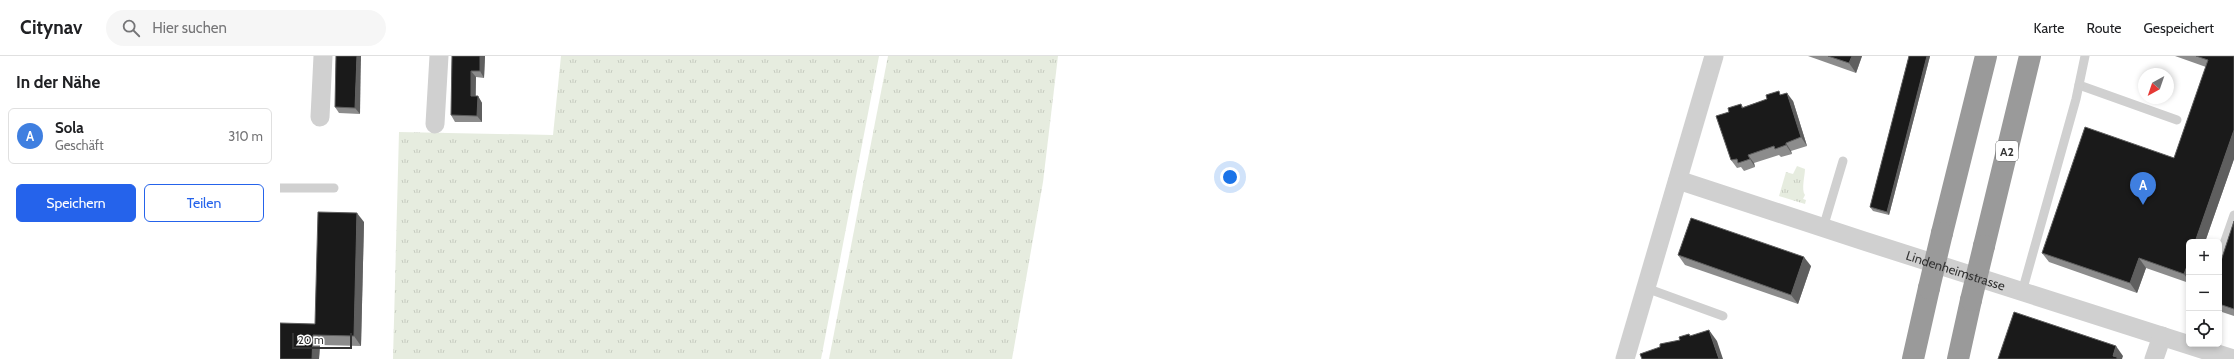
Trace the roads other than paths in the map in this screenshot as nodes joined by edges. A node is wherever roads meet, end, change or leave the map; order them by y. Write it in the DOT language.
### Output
graph roads {
  1 [pos="323,56"];
  2 [pos="439,56"];
  3 [pos="1714,56"];
  4 [pos="1986,56"];
  5 [pos="2030,56"];
  6 [pos="2085,56"];
  7 [pos="2079,85"];
  8 [pos="320,117"];
  9 [pos="2177,120"];
  10 [pos="435,124"];
  11 [pos="1843,161"];
  12 [pos="1678,180"];
  13 [pos="280,188"];
  14 [pos="334,188"];
  15 [pos="2234,215"];
  16 [pos="1823,228"];
  17 [pos="2222,249"];
  18 [pos="1646,288"];
  19 [pos="2022,292"];
  20 [pos="1723,316"];
  21 [pos="2162,336"];
  22 [pos="2186,343"];
  23 [pos="2198,347"];
  24 [pos="1625,359"];
  25 [pos="1914,359"];
  26 [pos="1958,359"];
  27 [pos="2154,359"];
  28 [pos="2233,359"];
  1 -- 8 [label="street"];
  2 -- 10 [label="street"];
  3 -- 12 [label="street"];
  4 -- 25 [label="highway, bridge"];
  5 -- 26 [label="highway, A2, bridge"];
  6 -- 7 [label="lane"];
  7 -- 9 [label="lane"];
  7 -- 19 [label="lane"];
  11 -- 16 [label="lane"];
  12 -- 16 [label="street, Lindenheimstrasse"];
  12 -- 18 [label="street"];
  13 -- 14 [label="lane"];
  15 -- 17 [label="lane"];
  16 -- 19 [label="street, Lindenheimstrasse"];
  18 -- 20 [label="lane"];
  18 -- 24 [label="street"];
  19 -- 21 [label="street, Lindenheimstrasse"];
  21 -- 22 [label="street, Lindenheimstrasse"];
  21 -- 27 [label="street"];
  23 -- 28 [label="street, Lindenheimstrasse"];
}
